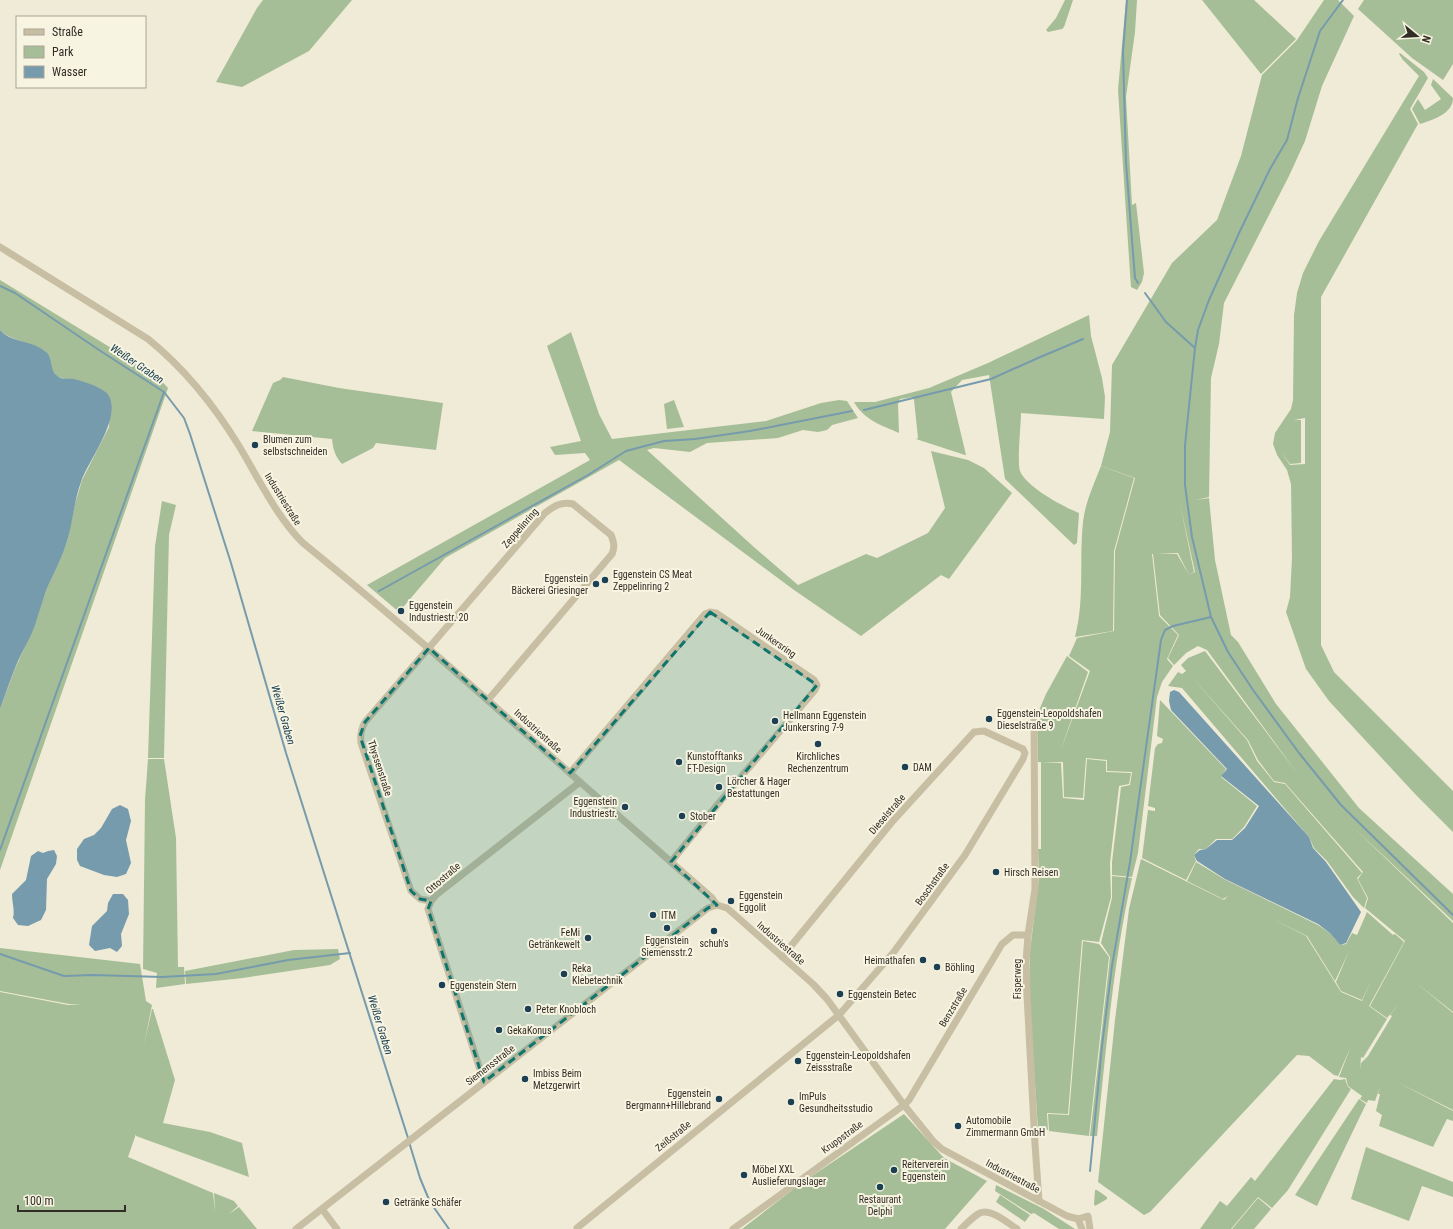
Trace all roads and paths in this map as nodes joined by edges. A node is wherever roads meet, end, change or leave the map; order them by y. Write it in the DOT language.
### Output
graph roads {
  1 [pos="0,247"];
  2 [pos="429,648"];
  3 [pos="488,700"];
  4 [pos="1034,715"];
  5 [pos="1025,754"];
  6 [pos="570,773"];
  7 [pos="580,782"];
  8 [pos="672,862"];
  9 [pos="431,901"];
  10 [pos="717,904"];
  11 [pos="1028,935"];
  12 [pos="782,957"];
  13 [pos="839,1015"];
  14 [pos="484,1082"];
  15 [pos="904,1105"];
  16 [pos="1039,1201"];
  17 [pos="322,1209"];
  18 [pos="1078,1219"];
  19 [pos="577,1228"];
  20 [pos="296,1229"];
  21 [pos="337,1229"];
  22 [pos="733,1229"];
  23 [pos="961,1229"];
  24 [pos="1017,1229"];
  25 [pos="1082,1229"];
  26 [pos="1090,1229"];
  1 -- 2 [label="street, Industriestraße"];
  2 -- 3 [label="street, Industriestraße"];
  2 -- 3 [label="street, Zeppelinring"];
  2 -- 9 [label="street, Thyssenstraße"];
  3 -- 6 [label="street, Industriestraße"];
  4 -- 11 [label="street, Fisperweg"];
  5 -- 12 [label="street, Dieselstraße"];
  5 -- 13 [label="street, Boschstraße"];
  6 -- 7 [label="street, Industriestraße"];
  6 -- 8 [label="street, Junkersring"];
  7 -- 8 [label="street, Industriestraße"];
  7 -- 9 [label="street, Ottostraße"];
  8 -- 10 [label="street, Industriestraße"];
  9 -- 14 [label="street, Ottostraße"];
  10 -- 12 [label="street, Industriestraße"];
  10 -- 14 [label="street, Siemensstraße"];
  11 -- 15 [label="street, Benzstraße"];
  11 -- 16 [label="street, Fisperweg"];
  12 -- 13 [label="street, Industriestraße"];
  13 -- 15 [label="street, Industriestraße"];
  13 -- 19 [label="street, Zeißstraße"];
  14 -- 17 [label="street, Siemensstraße"];
  15 -- 16 [label="street, Industriestraße"];
  15 -- 22 [label="street, Kruppstraße"];
  16 -- 18 [label="street"];
  17 -- 20 [label="street, Siemensstraße"];
  17 -- 21 [label="street"];
  18 -- 25 [label="street"];
  18 -- 26 [label="street"];
  23 -- 24 [label="street"];
}
